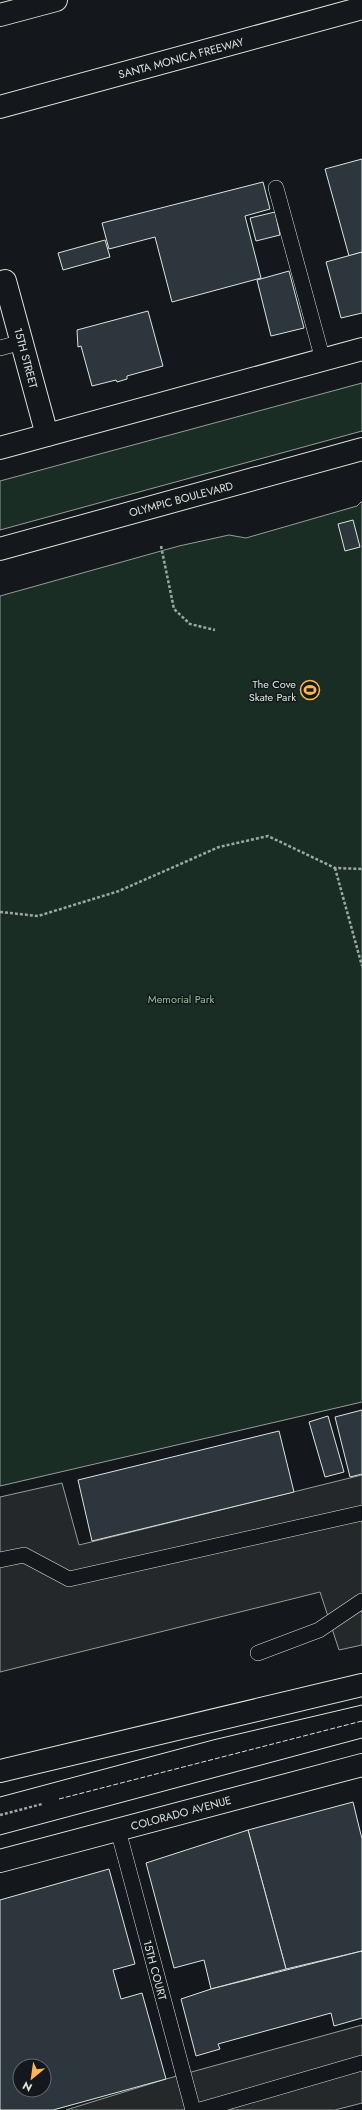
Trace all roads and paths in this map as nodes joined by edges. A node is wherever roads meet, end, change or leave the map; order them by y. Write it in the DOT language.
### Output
graph roads {
  1 [pos="56,0"];
  2 [pos="362,8"];
  3 [pos="0,16"];
  4 [pos="0,107"];
  5 [pos="276,188"];
  6 [pos="5,281"];
  7 [pos="22,342"];
  8 [pos="0,348"];
  9 [pos="362,349"];
  10 [pos="323,360"];
  11 [pos="47,436"];
  12 [pos="0,448"];
  13 [pos="362,449"];
  14 [pos="161,546"];
  15 [pos="0,549"];
  16 [pos="215,630"];
  17 [pos="335,868"];
  18 [pos="362,869"];
  19 [pos="0,912"];
  20 [pos="362,966"];
  21 [pos="362,1513"];
  22 [pos="0,1560"];
  23 [pos="362,1601"];
  24 [pos="258,1652"];
  25 [pos="362,1685"];
  26 [pos="362,1765"];
  27 [pos="0,1771"];
  28 [pos="42,1804"];
  29 [pos="0,1815"];
  30 [pos="118,1830"];
  31 [pos="0,1861"];
  32 [pos="362,2063"];
  33 [pos="193,2110"];
  34 [pos="200,2110"];
  1 -- 3 [label="main road"];
  2 -- 4 [label="main road, SANTA MONICA FREEWAY"];
  5 -- 10 [label="lane"];
  6 -- 7 [label="main road, 15TH STREET"];
  7 -- 8 [label="lane"];
  7 -- 11 [label="main road, 15TH STREET"];
  9 -- 10 [label="main road"];
  10 -- 11 [label="main road"];
  11 -- 12 [label="main road"];
  13 -- 15 [label="main road, OLYMPIC BOULEVARD"];
  14 -- 16 [label="path"];
  17 -- 18 [label="path"];
  17 -- 19 [label="path"];
  17 -- 20 [label="path"];
  21 -- 22 [label="lane"];
  23 -- 24 [label="lane"];
  25 -- 27 [label="main road"];
  26 -- 30 [label="main road, COLORADO AVENUE"];
  28 -- 29 [label="path"];
  30 -- 31 [label="main road, COLORADO AVENUE"];
  30 -- 33 [label="lane, 15TH COURT"];
  32 -- 34 [label="lane"];
}
